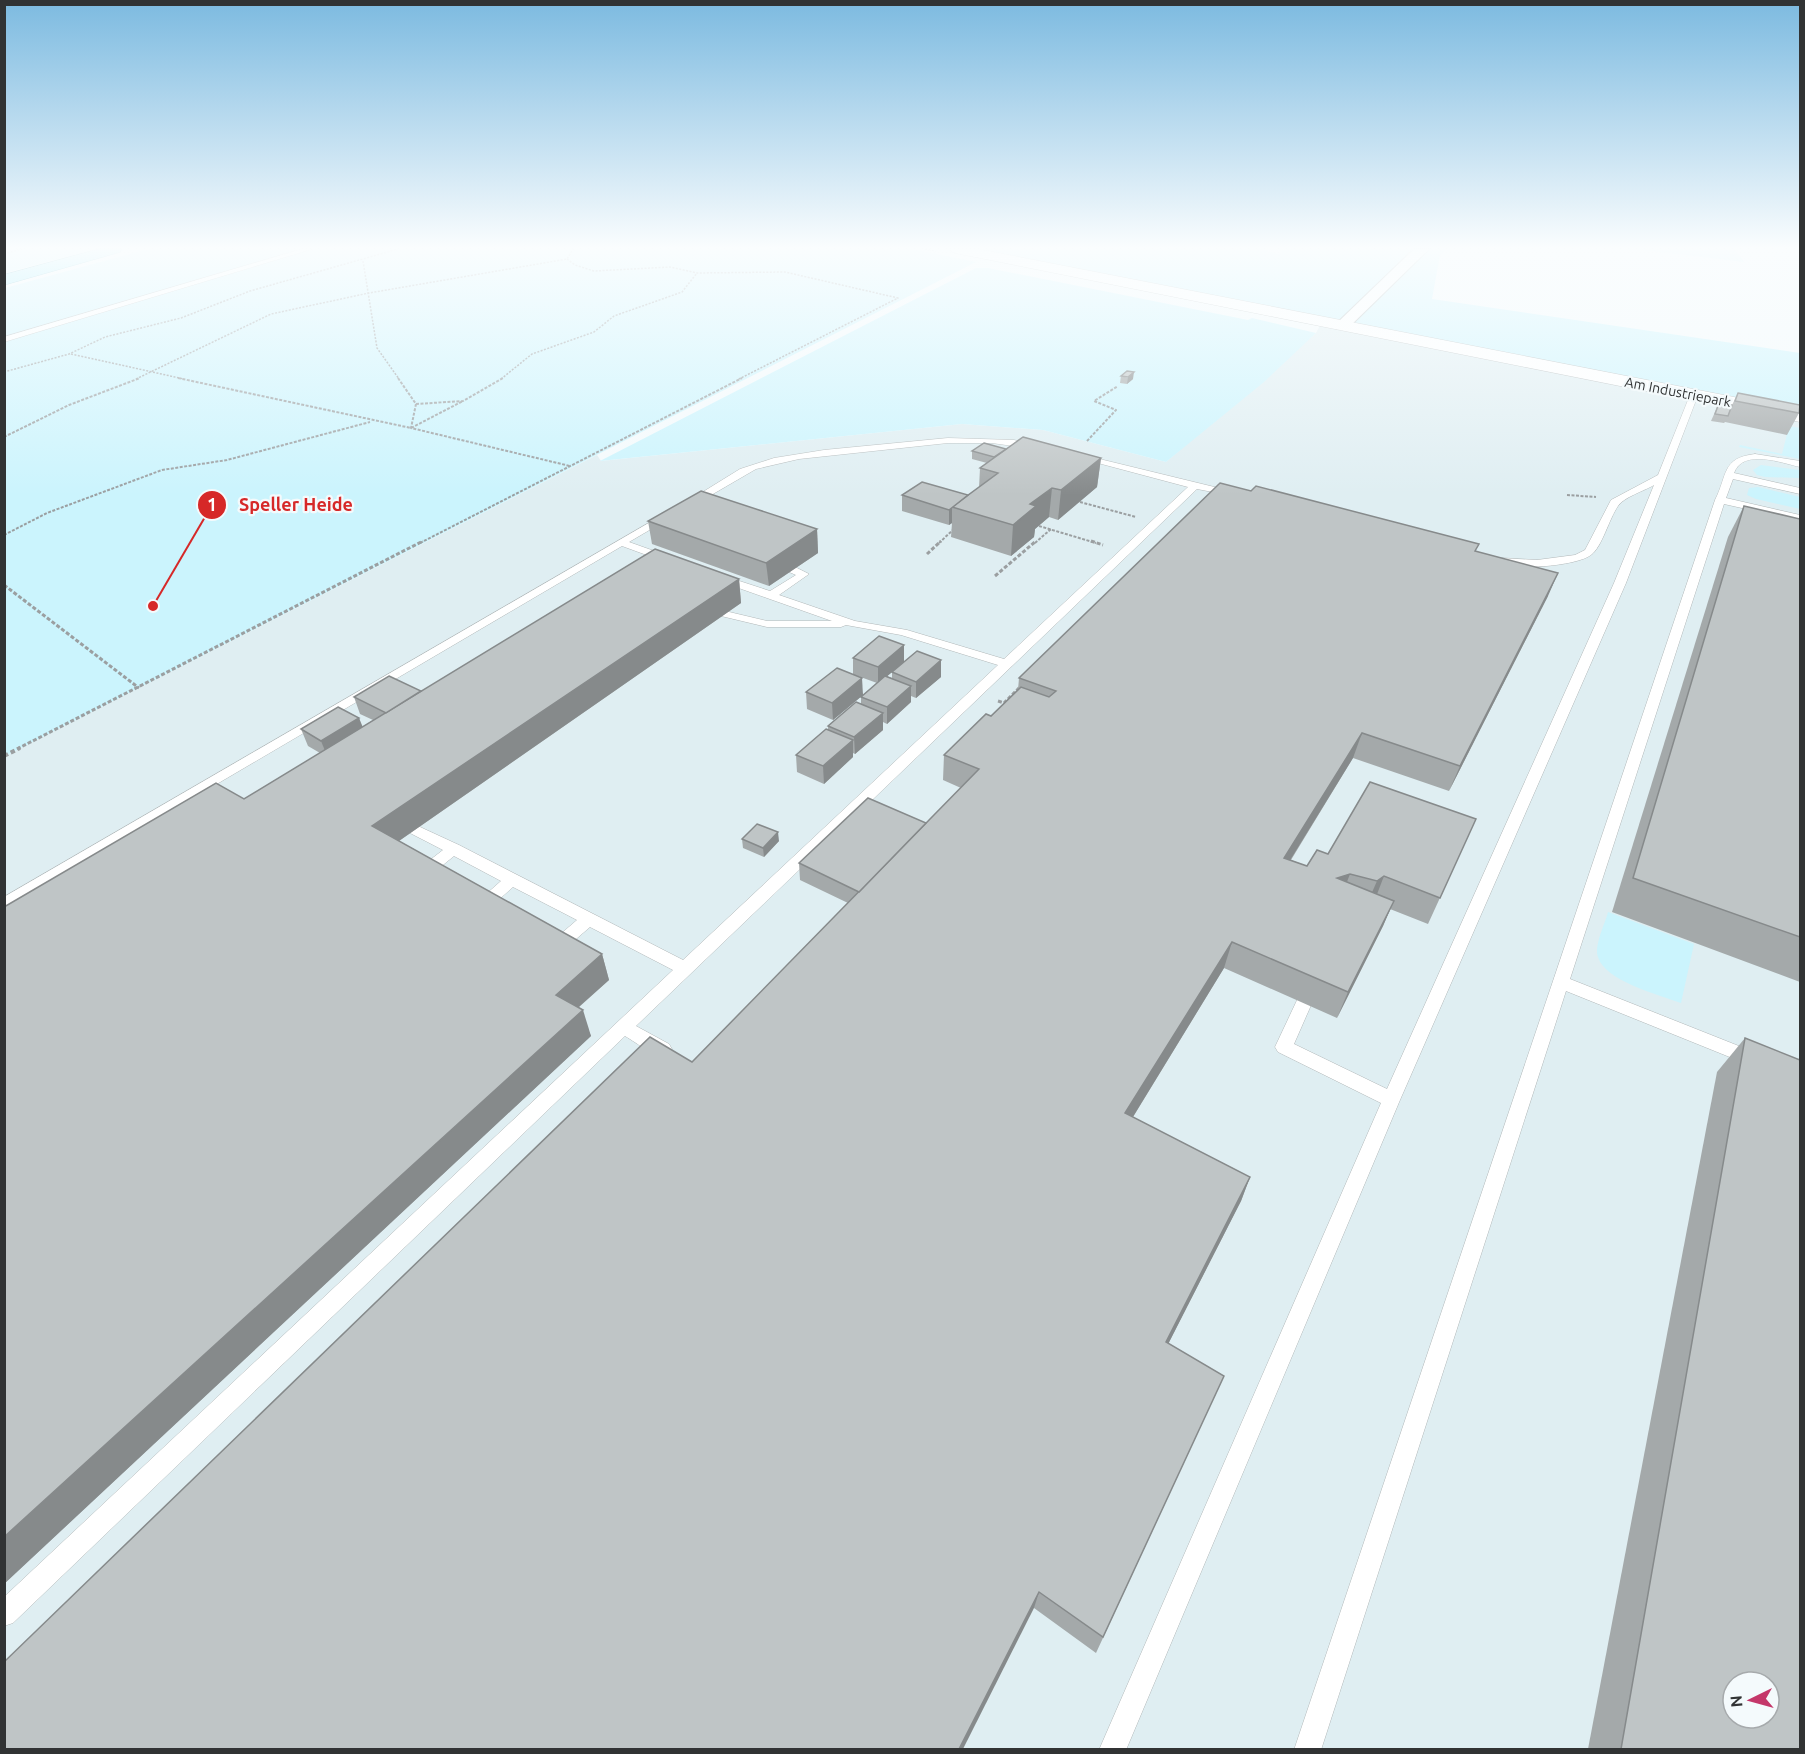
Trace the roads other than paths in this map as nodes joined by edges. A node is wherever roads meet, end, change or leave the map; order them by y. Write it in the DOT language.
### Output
graph roads {
  1 [pos="35,331"];
  2 [pos="1367,331"];
  3 [pos="4,340"];
  4 [pos="1694,395"];
  5 [pos="1800,416"];
  6 [pos="1051,449"];
  7 [pos="1074,454"];
  8 [pos="1800,464"];
  9 [pos="1729,475"];
  10 [pos="1663,476"];
  11 [pos="1195,486"];
  12 [pos="1800,491"];
  13 [pos="1251,498"];
  14 [pos="1720,500"];
  15 [pos="1800,518"];
  16 [pos="622,543"];
  17 [pos="1483,558"];
  18 [pos="675,561"];
  19 [pos="793,570"];
  20 [pos="706,573"];
  21 [pos="770,596"];
  22 [pos="725,614"];
  23 [pos="853,624"];
  24 [pos="1007,664"];
  25 [pos="416,830"];
  26 [pos="454,849"];
  27 [pos="422,874"];
  28 [pos="513,879"];
  29 [pos="4,904"];
  30 [pos="480,907"];
  31 [pos="589,919"];
  32 [pos="554,949"];
  33 [pos="684,968"];
  34 [pos="1561,982"];
  35 [pos="1304,1003"];
  36 [pos="624,1027"];
  37 [pos="675,1055"];
  38 [pos="1768,1065"];
  39 [pos="1391,1100"];
  40 [pos="4,1614"];
  41 [pos="1112,1749"];
  42 [pos="1307,1749"];
  1 -- 3 [label="lane"];
  2 -- 4 [label="street, Am Industriepark"];
  4 -- 5 [label="street, Am Industriepark"];
  4 -- 10 [label="lane"];
  6 -- 16 [label="lane"];
  7 -- 11 [label="lane"];
  8 -- 9 [label="lane"];
  9 -- 12 [label="lane"];
  9 -- 14 [label="lane"];
  10 -- 17 [label="lane"];
  10 -- 39 [label="lane"];
  11 -- 13 [label="lane"];
  11 -- 24 [label="lane"];
  14 -- 15 [label="lane"];
  14 -- 34 [label="lane"];
  16 -- 18 [label="lane"];
  16 -- 29 [label="lane"];
  19 -- 21 [label="lane"];
  20 -- 21 [label="lane"];
  21 -- 23 [label="lane"];
  22 -- 23 [label="lane"];
  23 -- 24 [label="lane"];
  24 -- 33 [label="lane"];
  25 -- 26 [label="lane"];
  26 -- 27 [label="lane"];
  26 -- 28 [label="lane"];
  28 -- 30 [label="lane"];
  28 -- 31 [label="lane"];
  31 -- 32 [label="lane"];
  31 -- 33 [label="lane"];
  33 -- 36 [label="lane"];
  34 -- 38 [label="lane"];
  34 -- 42 [label="lane"];
  35 -- 39 [label="lane"];
  36 -- 37 [label="lane"];
  36 -- 40 [label="lane"];
  39 -- 41 [label="lane"];
}
